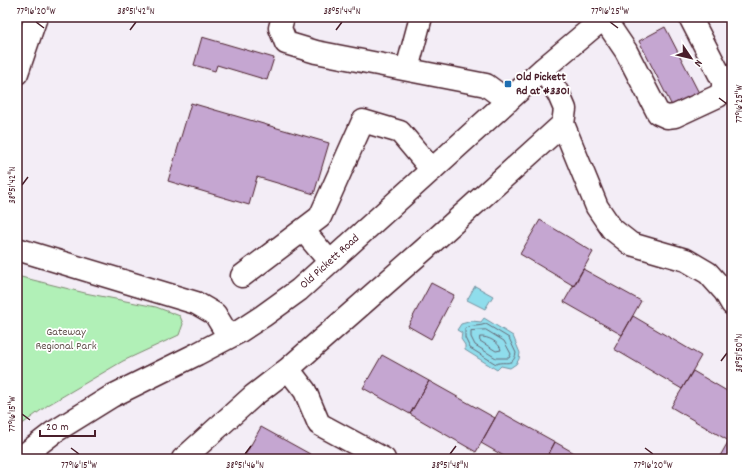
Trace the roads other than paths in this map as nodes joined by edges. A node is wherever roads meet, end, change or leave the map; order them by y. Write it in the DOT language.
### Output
graph roads {
  1 [pos="36,17"];
  2 [pos="283,17"];
  3 [pos="421,17"];
  4 [pos="604,17"];
  5 [pos="690,17"];
  6 [pos="407,69"];
  7 [pos="543,69"];
  8 [pos="17,73"];
  9 [pos="508,101"];
  10 [pos="563,124"];
  11 [pos="432,170"];
  12 [pos="303,230"];
  13 [pos="17,249"];
  14 [pos="330,262"];
  15 [pos="242,276"];
  16 [pos="732,304"];
  17 [pos="229,337"];
  18 [pos="288,369"];
  19 [pos="19,459"];
  20 [pos="183,459"];
  21 [pos="384,459"];
  1 -- 8 [label="street"];
  2 -- 6 [label="street"];
  3 -- 6 [label="street"];
  4 -- 5 [label="street"];
  4 -- 7 [label="street, Old Pickett Road"];
  6 -- 9 [label="street"];
  7 -- 9 [label="street, Old Pickett Road"];
  7 -- 10 [label="street"];
  9 -- 11 [label="street, Old Pickett Road"];
  10 -- 16 [label="street"];
  10 -- 18 [label="street"];
  11 -- 12 [label="street"];
  11 -- 14 [label="street, Old Pickett Road"];
  12 -- 14 [label="street"];
  12 -- 15 [label="street"];
  13 -- 17 [label="street"];
  14 -- 17 [label="street, Old Pickett Road"];
  17 -- 19 [label="street, Old Pickett Road"];
  18 -- 20 [label="street"];
  18 -- 21 [label="street"];
}
